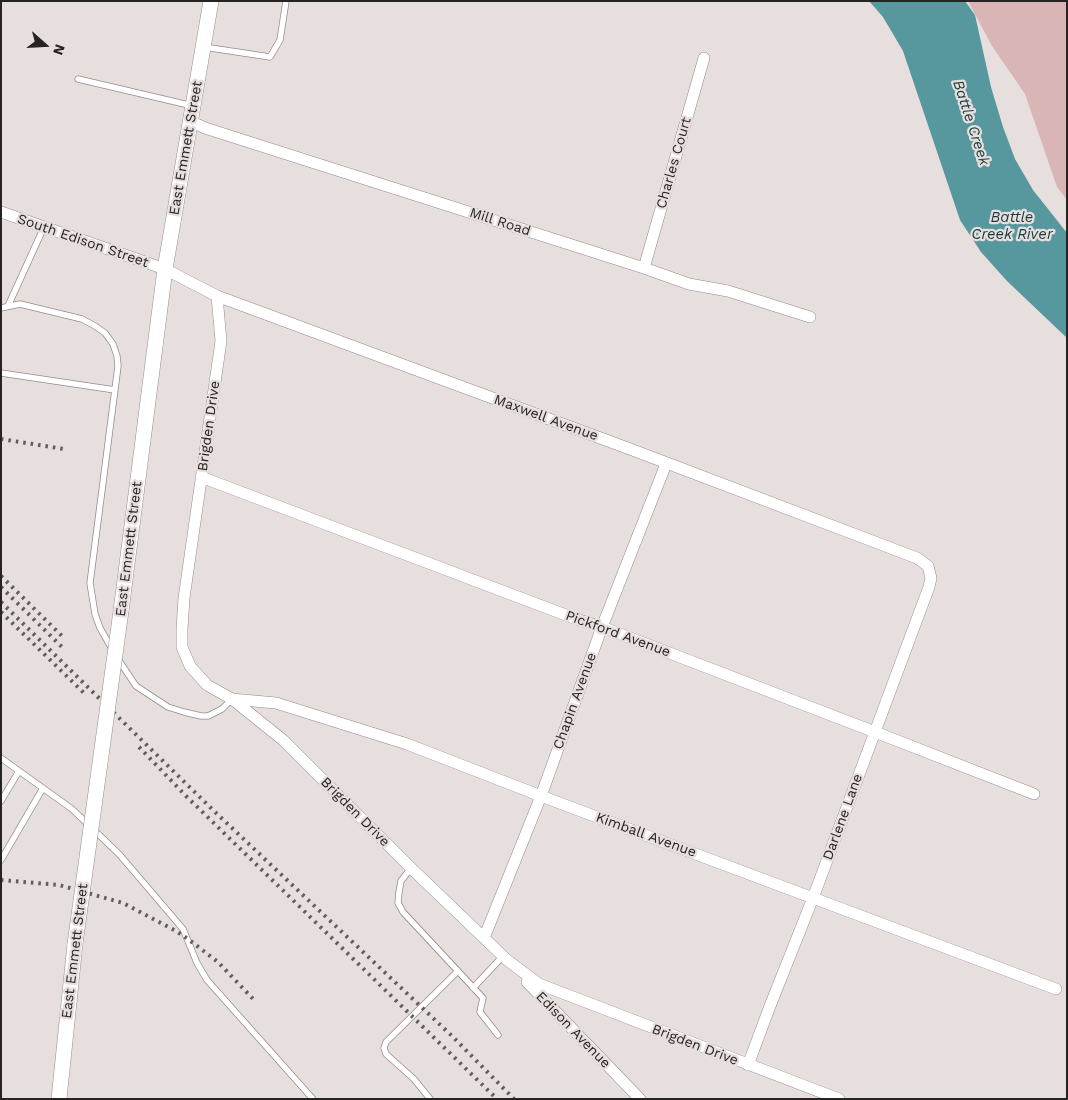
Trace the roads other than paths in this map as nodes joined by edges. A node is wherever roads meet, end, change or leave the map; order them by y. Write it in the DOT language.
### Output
graph roads {
  1 [pos="211,1"];
  2 [pos="286,1"];
  3 [pos="203,47"];
  4 [pos="704,58"];
  5 [pos="78,80"];
  6 [pos="193,106"];
  7 [pos="190,121"];
  8 [pos="1,212"];
  9 [pos="44,227"];
  10 [pos="644,268"];
  11 [pos="165,269"];
  12 [pos="217,296"];
  13 [pos="5,307"];
  14 [pos="810,317"];
  15 [pos="1,373"];
  16 [pos="115,390"];
  17 [pos="666,464"];
  18 [pos="201,477"];
  19 [pos="928,566"];
  20 [pos="602,627"];
  21 [pos="232,699"];
  22 [pos="875,732"];
  23 [pos="1,758"];
  24 [pos="19,771"];
  25 [pos="43,788"];
  26 [pos="1034,794"];
  27 [pos="541,796"];
  28 [pos="1,801"];
  29 [pos="1,860"];
  30 [pos="411,868"];
  31 [pos="813,898"];
  32 [pos="484,938"];
  33 [pos="505,958"];
  34 [pos="458,972"];
  35 [pos="473,988"];
  36 [pos="1056,989"];
  37 [pos="498,1035"];
  38 [pos="748,1065"];
  39 [pos="59,1099"];
  40 [pos="313,1099"];
  41 [pos="430,1099"];
  42 [pos="640,1099"];
  43 [pos="839,1099"];
  1 -- 3 [label="street, East Emmett Street"];
  2 -- 3 [label="lane"];
  3 -- 6 [label="street, East Emmett Street"];
  4 -- 10 [label="street, Charles Court"];
  5 -- 6 [label="lane"];
  6 -- 7 [label="street, East Emmett Street"];
  7 -- 10 [label="street, Mill Road"];
  7 -- 11 [label="street, East Emmett Street"];
  8 -- 9 [label="street, South Edison Street"];
  9 -- 11 [label="street, South Edison Street"];
  9 -- 13 [label="lane"];
  10 -- 14 [label="street, Mill Road"];
  11 -- 12 [label="street, Maxwell Avenue"];
  11 -- 39 [label="street, East Emmett Street, bridge"];
  12 -- 17 [label="street, Maxwell Avenue"];
  12 -- 18 [label="street, Brigden Drive"];
  13 -- 16 [label="lane"];
  15 -- 16 [label="lane"];
  16 -- 21 [label="lane"];
  17 -- 19 [label="street, Maxwell Avenue"];
  17 -- 20 [label="street, Chapin Avenue"];
  18 -- 20 [label="street, Pickford Avenue"];
  18 -- 21 [label="street, Brigden Drive"];
  19 -- 22 [label="street, Darlene Lane"];
  20 -- 22 [label="street, Pickford Avenue"];
  20 -- 27 [label="street, Chapin Avenue"];
  21 -- 27 [label="street, Kimball Avenue"];
  21 -- 30 [label="street, Brigden Drive"];
  22 -- 26 [label="street, Pickford Avenue"];
  22 -- 31 [label="street, Darlene Lane"];
  23 -- 24 [label="lane"];
  24 -- 25 [label="lane"];
  24 -- 28 [label="lane"];
  25 -- 29 [label="lane"];
  25 -- 40 [label="lane"];
  27 -- 31 [label="street, Kimball Avenue"];
  27 -- 32 [label="street, Chapin Avenue"];
  30 -- 32 [label="street, Brigden Drive"];
  30 -- 34 [label="lane"];
  31 -- 36 [label="street, Kimball Avenue"];
  31 -- 38 [label="street, Darlene Lane"];
  32 -- 33 [label="street, Brigden Drive"];
  33 -- 35 [label="lane"];
  33 -- 38 [label="street, Brigden Drive"];
  33 -- 42 [label="street, Edison Avenue"];
  34 -- 35 [label="lane"];
  34 -- 41 [label="lane"];
  35 -- 37 [label="lane"];
  38 -- 43 [label="street, Brigden Drive"];
}
